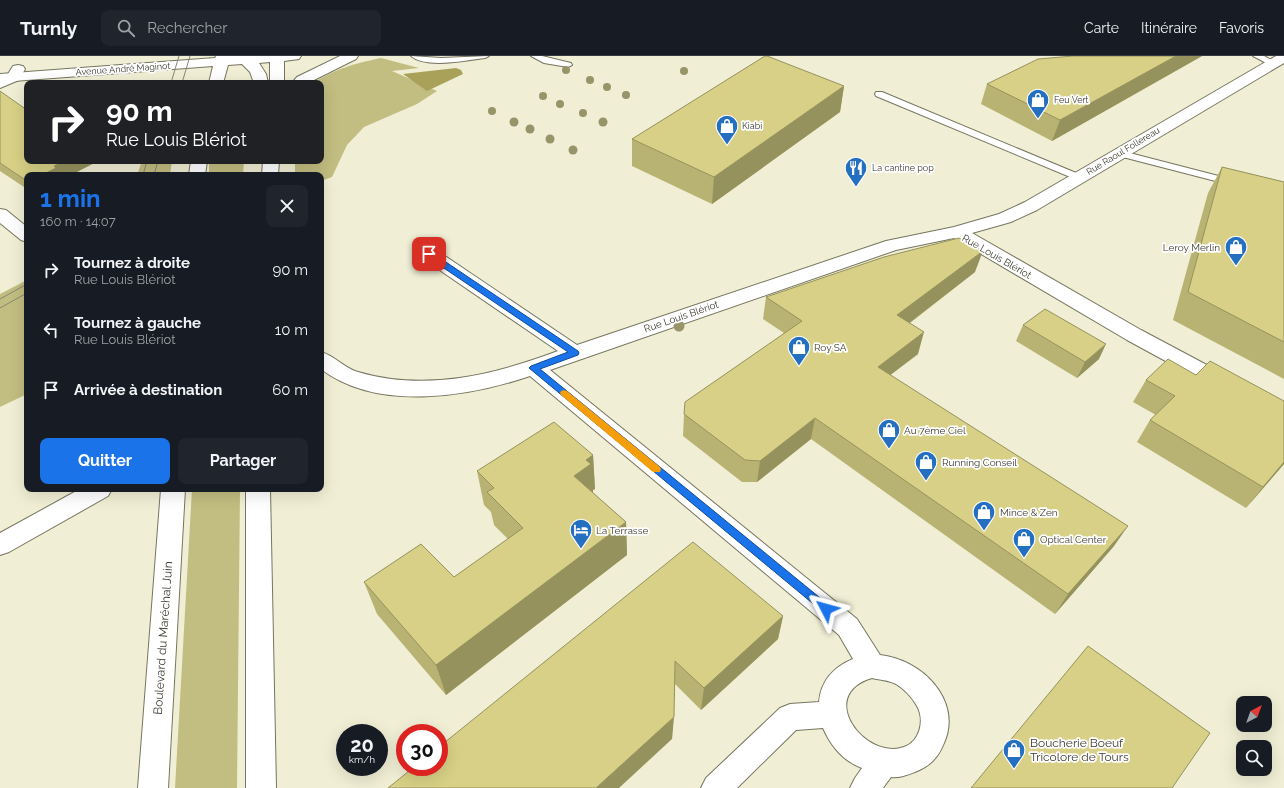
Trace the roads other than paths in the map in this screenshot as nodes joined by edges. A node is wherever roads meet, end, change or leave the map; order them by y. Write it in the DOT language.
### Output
graph roads {
  1 [pos="159,56"];
  2 [pos="276,56"];
  3 [pos="294,56"];
  4 [pos="351,56"];
  5 [pos="415,56"];
  6 [pos="485,56"];
  7 [pos="535,56"];
  8 [pos="565,56"];
  9 [pos="1257,56"];
  10 [pos="242,58"];
  11 [pos="222,59"];
  12 [pos="1278,60"];
  13 [pos="0,71"];
  14 [pos="11,75"];
  15 [pos="217,80"];
  16 [pos="260,80"];
  17 [pos="277,80"];
  18 [pos="302,80"];
  19 [pos="0,84"];
  20 [pos="879,94"];
  21 [pos="1118,153"];
  22 [pos="1078,177"];
  23 [pos="1241,185"];
  24 [pos="0,214"];
  25 [pos="957,232"];
  26 [pos="24,234"];
  27 [pos="429,254"];
  28 [pos="574,353"];
  29 [pos="324,361"];
  30 [pos="534,368"];
  31 [pos="348,377"];
  32 [pos="324,380"];
  33 [pos="1243,394"];
  34 [pos="95,492"];
  35 [pos="173,492"];
  36 [pos="258,492"];
  37 [pos="0,545"];
  38 [pos="872,666"];
  39 [pos="833,714"];
  40 [pos="884,763"];
  41 [pos="153,788"];
  42 [pos="261,788"];
  43 [pos="716,788"];
  44 [pos="865,788"];
  1 -- 14 [label="street, Avenue André Maginot"];
  2 -- 3 [label="street, Avenue André Maginot"];
  2 -- 10 [label="street, Avenue André Maginot"];
  2 -- 17 [label="street"];
  4 -- 18 [label="street"];
  5 -- 6 [label="lane"];
  7 -- 8 [label="lane"];
  9 -- 12 [label="lane"];
  10 -- 11 [label="street, Avenue André Maginot"];
  10 -- 16 [label="street"];
  11 -- 14 [label="street, Avenue André Maginot"];
  11 -- 15 [label="street"];
  12 -- 21 [label="street, Rue Raoul Follereau"];
  13 -- 14 [label="street, Avenue André Maginot"];
  14 -- 19 [label="street"];
  20 -- 22 [label="lane"];
  21 -- 22 [label="street, Rue Raoul Follereau"];
  21 -- 23 [label="lane"];
  22 -- 25 [label="street, Rue Raoul Follereau"];
  24 -- 26 [label="street"];
  25 -- 28 [label="street, Rue Louis Blériot"];
  25 -- 33 [label="street, Rue Louis Blériot"];
  27 -- 28 [label="street"];
  28 -- 30 [label="street, Rue Louis Blériot"];
  29 -- 31 [label="street, Rue Louis Blériot"];
  30 -- 31 [label="street, Rue Louis Blériot"];
  30 -- 38 [label="street"];
  31 -- 32 [label="street, Rue Louis Blériot"];
  34 -- 37 [label="street"];
  35 -- 41 [label="street, Boulevard du Maréchal Juin"];
  36 -- 42 [label="street"];
  38 -- 39 [label="street"];
  38 -- 40 [label="street"];
  39 -- 40 [label="street"];
  39 -- 43 [label="street"];
  40 -- 44 [label="street"];
}
